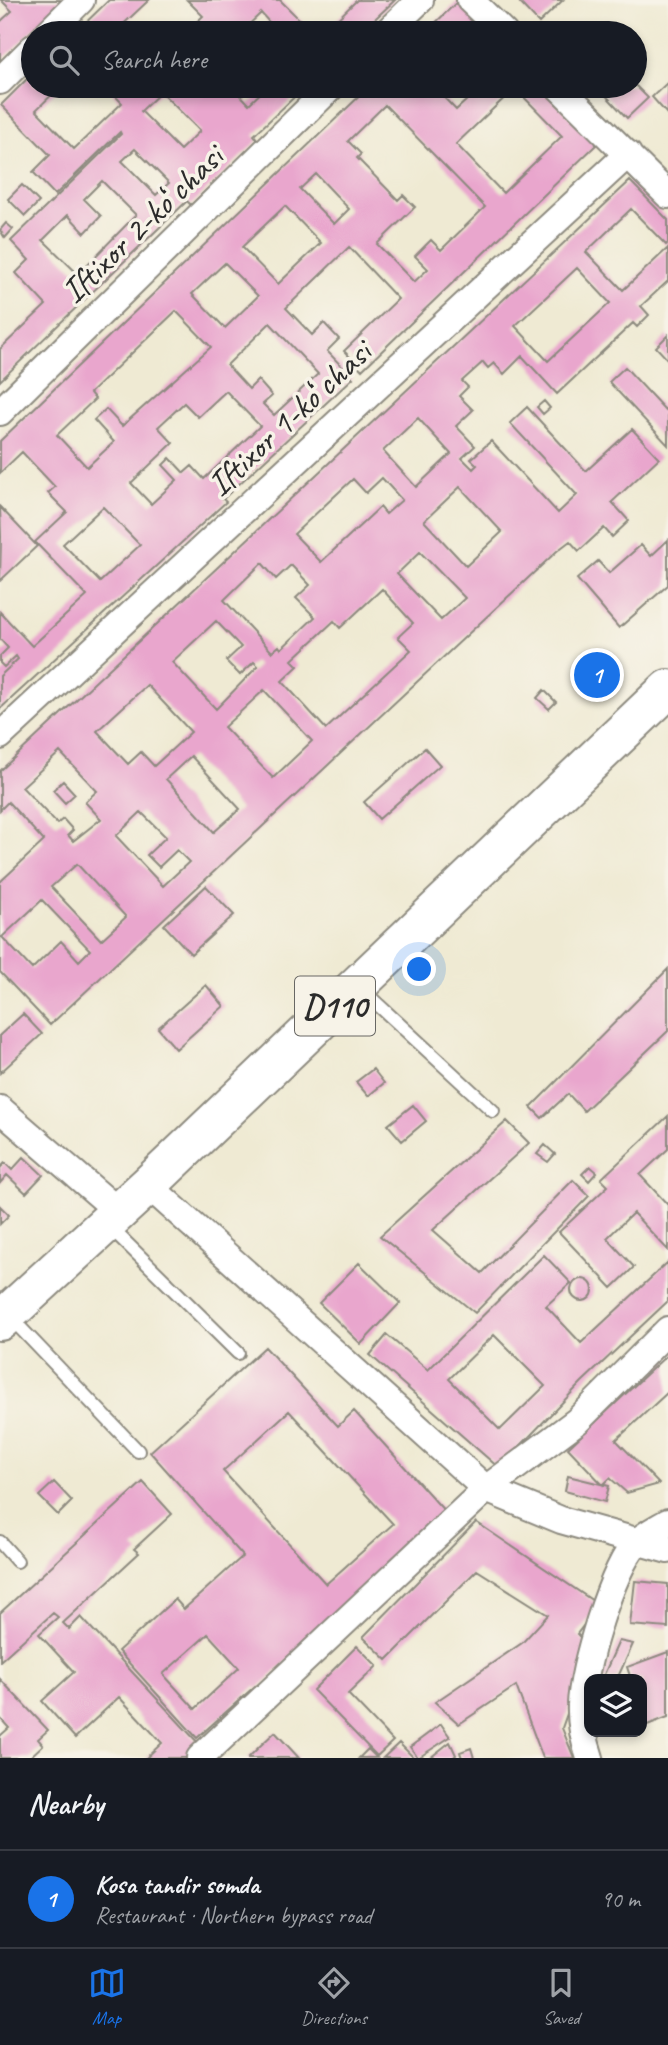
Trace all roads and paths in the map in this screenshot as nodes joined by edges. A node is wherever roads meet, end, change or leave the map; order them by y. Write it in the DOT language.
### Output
graph roads {
  1 [pos="81,0"];
  2 [pos="420,0"];
  3 [pos="470,0"];
  4 [pos="60,21"];
  5 [pos="398,21"];
  6 [pos="492,21"];
  7 [pos="21,60"];
  8 [pos="0,81"];
  9 [pos="320,98"];
  10 [pos="570,98"];
  11 [pos="628,154"];
  12 [pos="668,195"];
  13 [pos="0,412"];
  14 [pos="668,689"];
  15 [pos="0,736"];
  16 [pos="357,985"];
  17 [pos="0,1109"];
  18 [pos="493,1111"];
  19 [pos="148,1185"];
  20 [pos="112,1218"];
  21 [pos="4,1318"];
  22 [pos="668,1330"];
  23 [pos="238,1353"];
  24 [pos="138,1451"];
  25 [pos="486,1489"];
  26 [pos="668,1522"];
  27 [pos="0,1542"];
  28 [pos="636,1543"];
  29 [pos="668,1550"];
  30 [pos="17,1561"];
  31 [pos="201,1758"];
  32 [pos="590,1758"];
  1 -- 4 [label="street"];
  2 -- 5 [label="street"];
  3 -- 6 [label="street"];
  7 -- 8 [label="street"];
  9 -- 13 [label="street, Iftixor 2-koʻchasi"];
  10 -- 11 [label="street"];
  11 -- 12 [label="street"];
  11 -- 15 [label="street, Iftixor 1-koʻchasi"];
  14 -- 16 [label="main road, D110"];
  16 -- 18 [label="lane"];
  16 -- 19 [label="main road, D110"];
  17 -- 20 [label="street"];
  19 -- 20 [label="main road, D110"];
  19 -- 25 [label="street"];
  20 -- 21 [label="main road, D110"];
  20 -- 23 [label="lane"];
  21 -- 24 [label="lane"];
  22 -- 25 [label="street"];
  25 -- 28 [label="street"];
  25 -- 31 [label="street"];
  26 -- 28 [label="street"];
  27 -- 30 [label="lane"];
  28 -- 29 [label="street"];
  28 -- 32 [label="street"];
}
